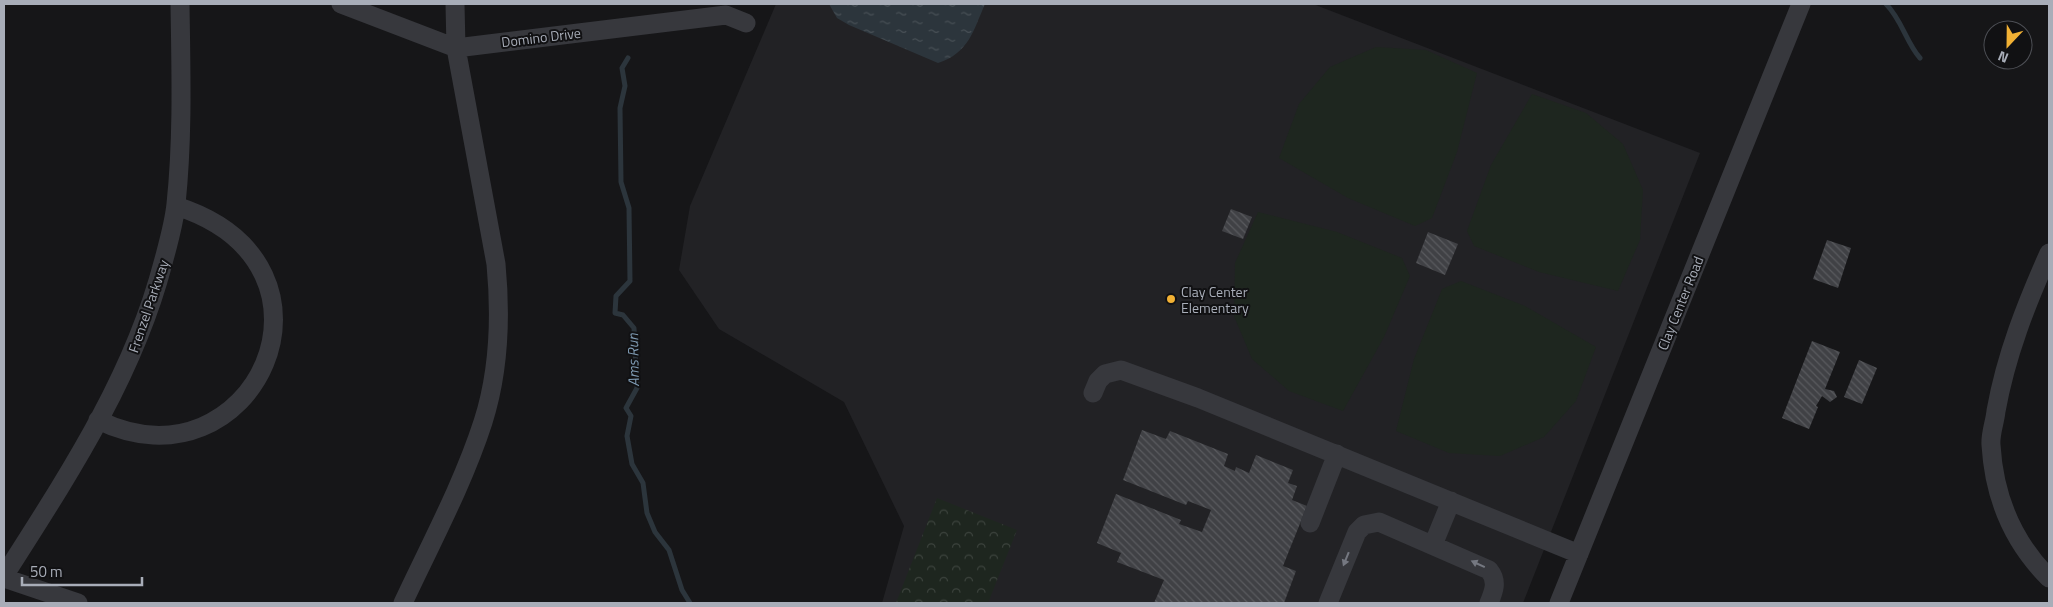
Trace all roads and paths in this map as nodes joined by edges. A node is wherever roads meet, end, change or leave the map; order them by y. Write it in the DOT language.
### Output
graph roads {
  1 [pos="180,4"];
  2 [pos="341,4"];
  3 [pos="454,4"];
  4 [pos="1801,4"];
  5 [pos="729,9"];
  6 [pos="746,23"];
  7 [pos="456,48"];
  8 [pos="176,206"];
  9 [pos="2049,253"];
  10 [pos="1093,393"];
  11 [pos="98,420"];
  12 [pos="1337,454"];
  13 [pos="1451,500"];
  14 [pos="1310,523"];
  15 [pos="1433,545"];
  16 [pos="1579,554"];
  17 [pos="4,577"];
  18 [pos="2049,578"];
  19 [pos="78,603"];
  20 [pos="402,603"];
  21 [pos="1328,603"];
  22 [pos="1489,603"];
  23 [pos="1559,603"];
  1 -- 8 [label="street, Frenzel Parkway"];
  2 -- 7 [label="street, Domino Drive"];
  3 -- 7 [label="street"];
  4 -- 16 [label="street, Clay Center Road"];
  5 -- 6 [label="street, Domino Drive"];
  5 -- 7 [label="street, Domino Drive"];
  7 -- 20 [label="street"];
  8 -- 11 [label="street, Frenzel Parkway"];
  8 -- 11 [label="street"];
  9 -- 18 [label="street"];
  10 -- 12 [label="street"];
  11 -- 17 [label="street, Frenzel Parkway"];
  12 -- 13 [label="street"];
  12 -- 14 [label="street"];
  13 -- 15 [label="street"];
  13 -- 16 [label="street"];
  15 -- 21 [label="street, one-way"];
  22 -- 15 [label="street, one-way"];
  16 -- 23 [label="street, Clay Center Road"];
  17 -- 19 [label="street"];
}
